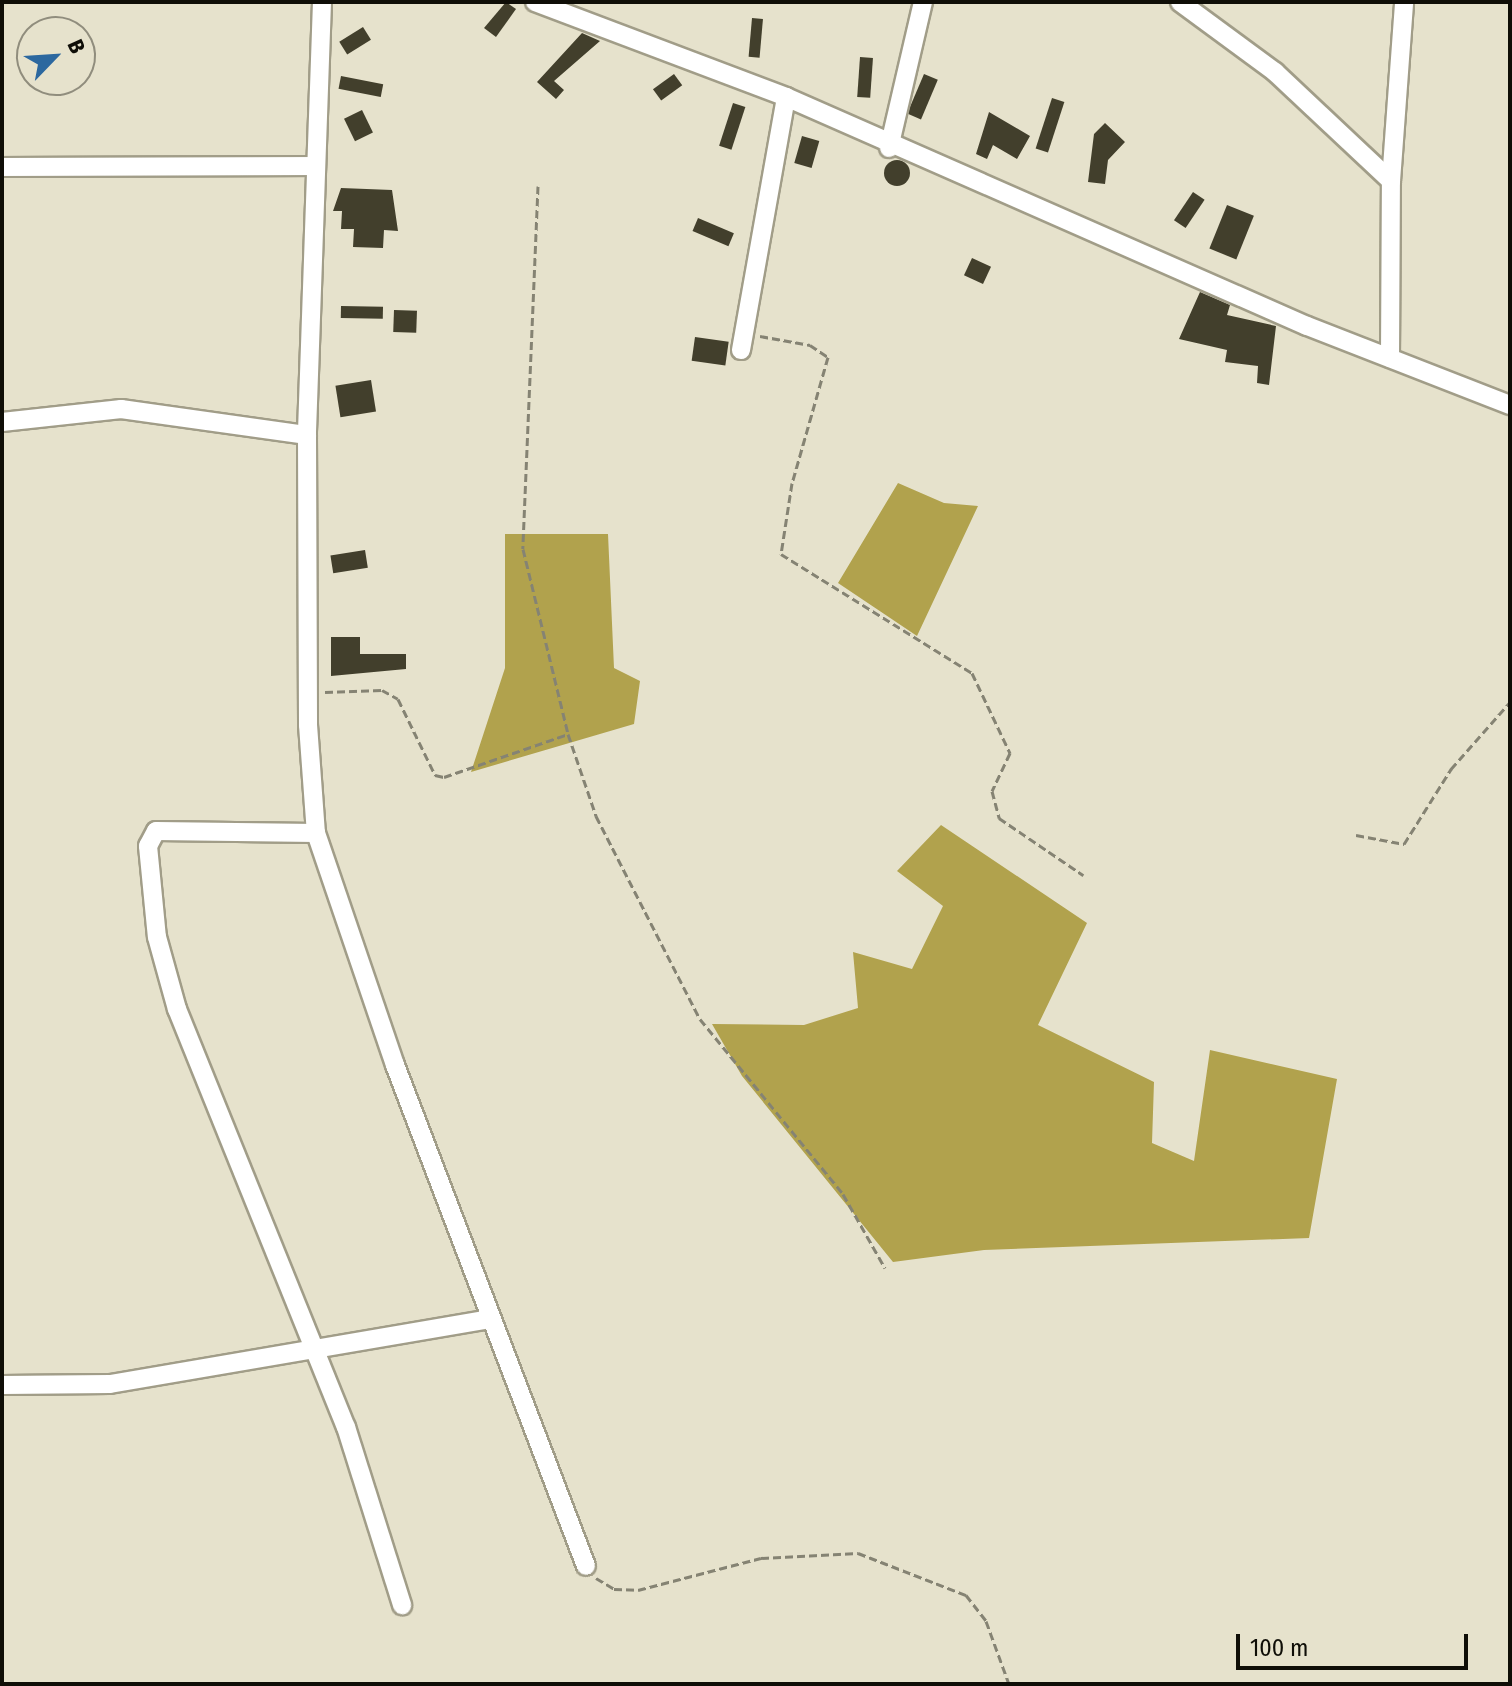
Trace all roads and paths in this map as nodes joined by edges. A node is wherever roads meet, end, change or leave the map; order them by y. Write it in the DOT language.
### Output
graph roads {
  1 [pos="322,2"];
  2 [pos="535,2"];
  3 [pos="923,2"];
  4 [pos="1180,2"];
  5 [pos="1404,2"];
  6 [pos="786,97"];
  7 [pos="889,148"];
  8 [pos="314,166"];
  9 [pos="2,167"];
  10 [pos="1391,181"];
  11 [pos="538,186"];
  12 [pos="742,342"];
  13 [pos="1390,358"];
  14 [pos="1510,405"];
  15 [pos="2,422"];
  16 [pos="307,435"];
  17 [pos="309,693"];
  18 [pos="1510,702"];
  19 [pos="568,734"];
  20 [pos="316,833"];
  21 [pos="1356,835"];
  22 [pos="1083,875"];
  23 [pos="885,1268"];
  24 [pos="489,1319"];
  25 [pos="310,1348"];
  26 [pos="2,1385"];
  27 [pos="586,1566"];
  28 [pos="402,1605"];
  29 [pos="1009,1684"];
  1 -- 8 [label="street"];
  2 -- 6 [label="street"];
  3 -- 7 [label="street"];
  4 -- 10 [label="street"];
  5 -- 10 [label="street"];
  6 -- 7 [label="street"];
  6 -- 12 [label="street"];
  7 -- 13 [label="street"];
  8 -- 9 [label="street"];
  8 -- 16 [label="street"];
  10 -- 13 [label="street"];
  11 -- 19 [label="path"];
  12 -- 22 [label="path"];
  13 -- 14 [label="street"];
  15 -- 16 [label="street"];
  16 -- 17 [label="street"];
  17 -- 19 [label="path"];
  17 -- 20 [label="street"];
  18 -- 21 [label="path"];
  19 -- 23 [label="path"];
  20 -- 24 [label="street"];
  20 -- 25 [label="street"];
  24 -- 25 [label="street"];
  24 -- 27 [label="street"];
  25 -- 26 [label="street"];
  25 -- 28 [label="street"];
  27 -- 29 [label="path"];
}
